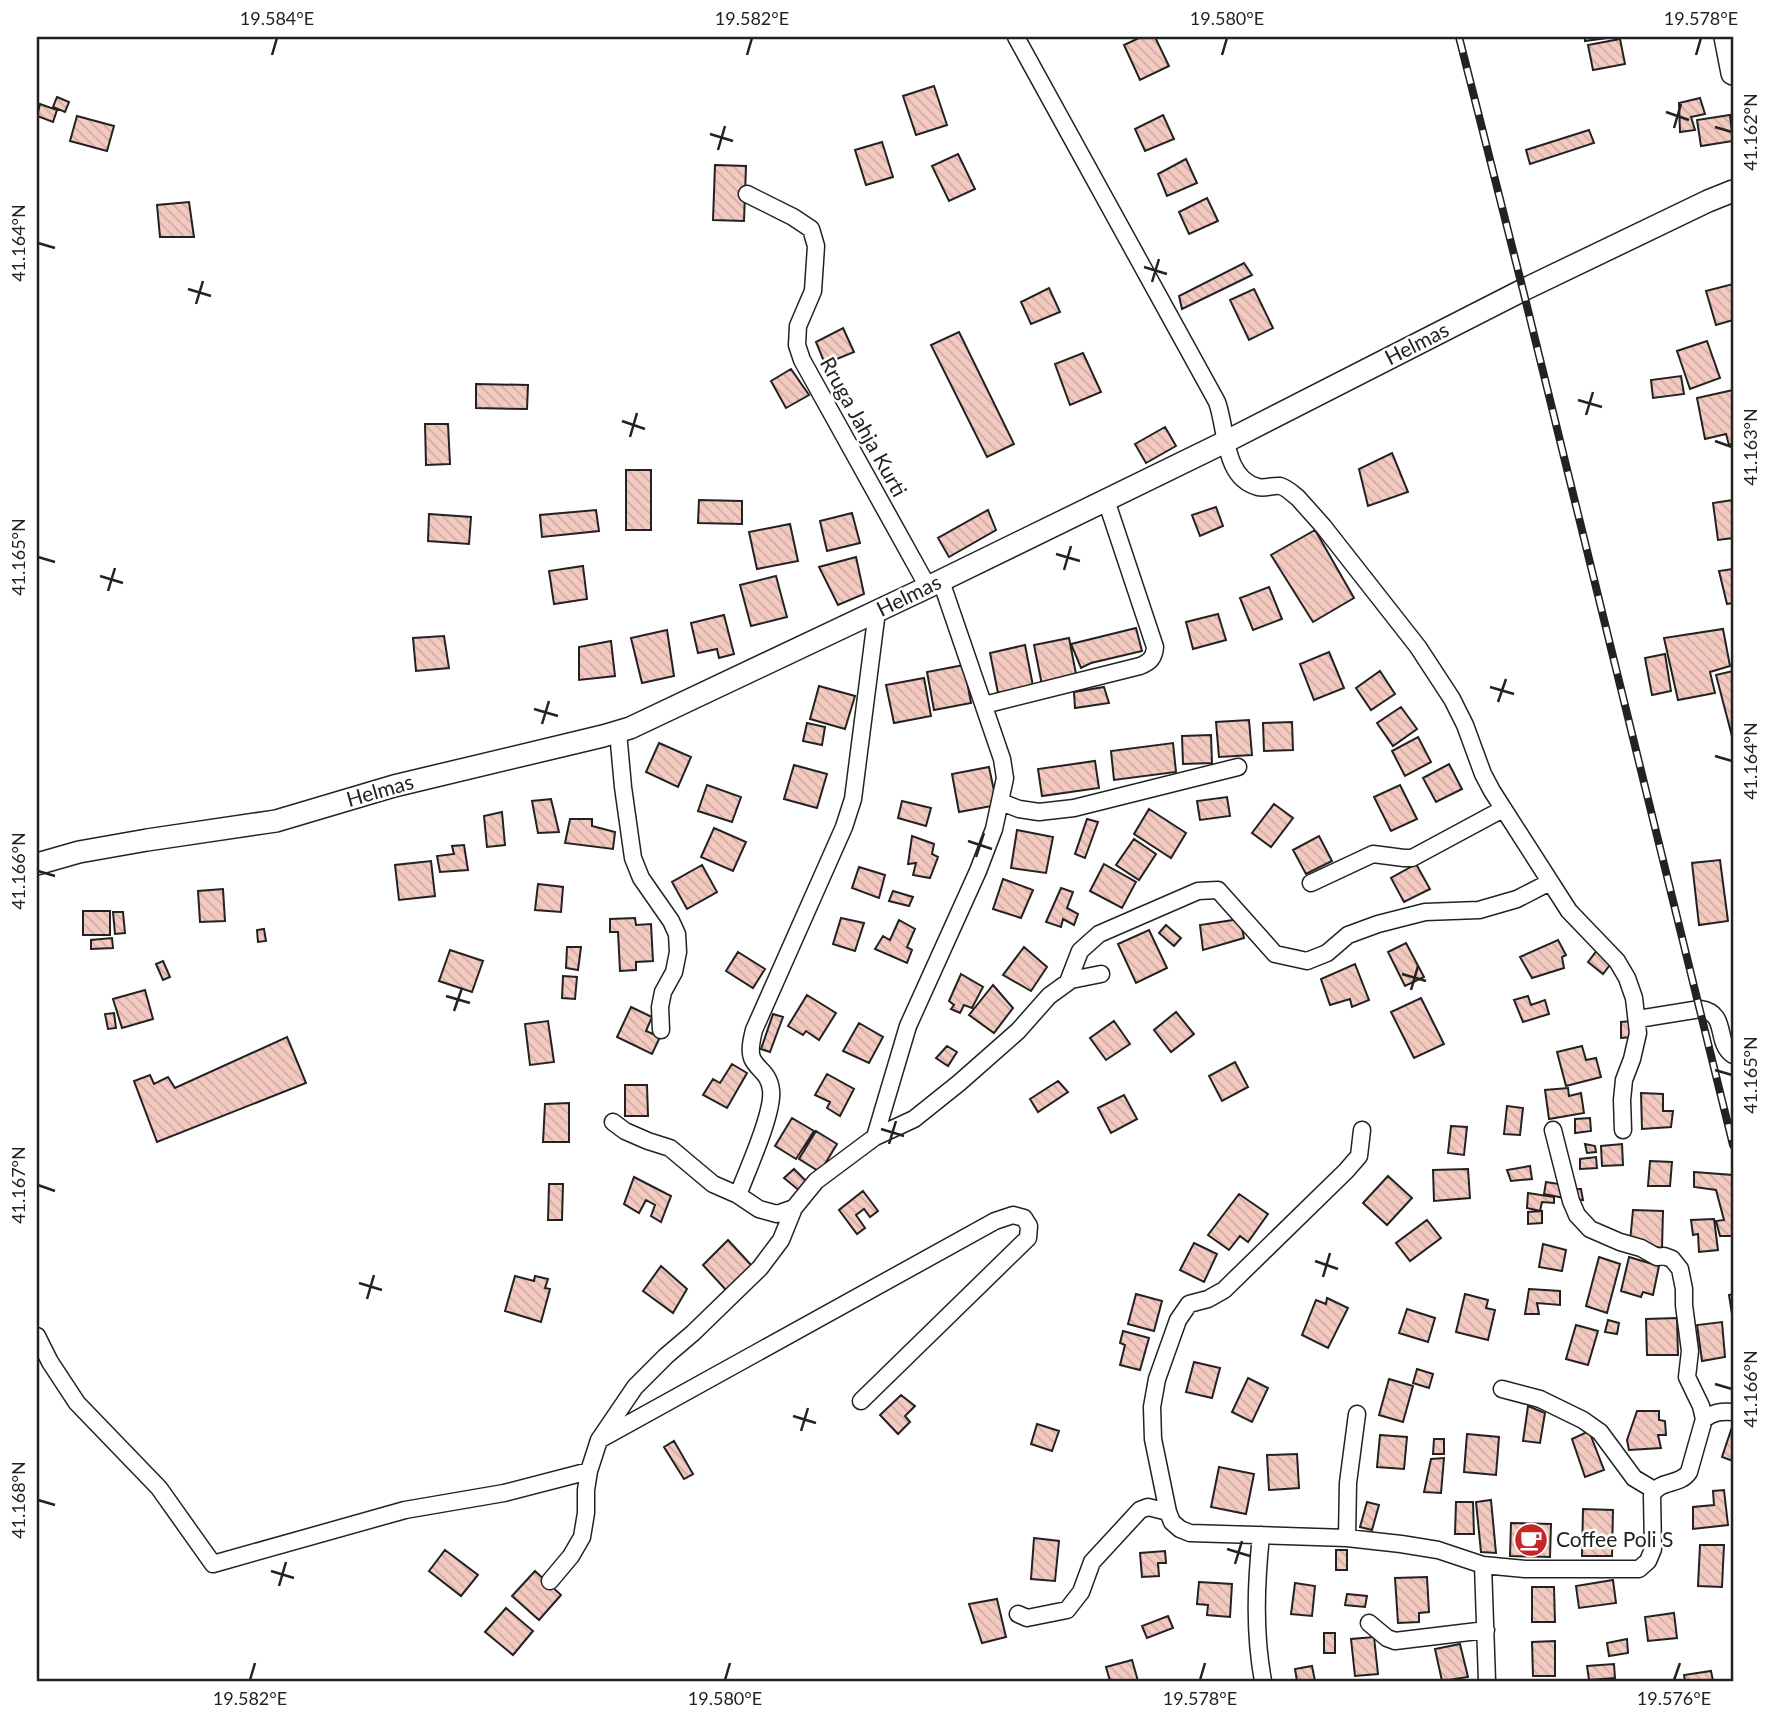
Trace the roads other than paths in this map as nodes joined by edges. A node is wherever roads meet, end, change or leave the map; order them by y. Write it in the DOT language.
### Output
graph roads {
  1 [pos="1016,37"];
  2 [pos="1726,37"];
  3 [pos="1733,73"];
  4 [pos="1733,191"];
  5 [pos="747,194"];
  6 [pos="1227,441"];
  7 [pos="1106,500"];
  8 [pos="934,584"];
  9 [pos="877,611"];
  10 [pos="984,705"];
  11 [pos="618,732"];
  12 [pos="1238,766"];
  13 [pos="1001,802"];
  14 [pos="1503,809"];
  15 [pos="37,864"];
  16 [pos="1550,882"];
  17 [pos="1311,883"];
  18 [pos="1101,974"];
  19 [pos="1068,982"];
  20 [pos="1637,1019"];
  21 [pos="661,1030"];
  22 [pos="1733,1055"];
  23 [pos="613,1122"];
  24 [pos="1362,1130"];
  25 [pos="1553,1130"];
  26 [pos="1623,1130"];
  27 [pos="875,1137"];
  28 [pos="738,1195"];
  29 [pos="793,1208"];
  30 [pos="37,1336"];
  31 [pos="1502,1389"];
  32 [pos="862,1401"];
  33 [pos="1733,1412"];
  34 [pos="1357,1414"];
  35 [pos="1704,1419"];
  36 [pos="599,1440"];
  37 [pos="589,1471"];
  38 [pos="1654,1490"];
  39 [pos="1168,1512"];
  40 [pos="1261,1535"];
  41 [pos="1347,1538"];
  42 [pos="1483,1565"];
  43 [pos="550,1581"];
  44 [pos="1017,1614"];
  45 [pos="1368,1623"];
  46 [pos="1486,1630"];
  47 [pos="1263,1681"];
  48 [pos="1487,1681"];
  1 -- 6 [label="street"];
  2 -- 3 [label="main road"];
  4 -- 6 [label="street, Helmas"];
  5 -- 8 [label="street, Rruga Jahja Kurti"];
  6 -- 7 [label="street, Helmas"];
  6 -- 14 [label="street"];
  7 -- 8 [label="street, Helmas"];
  7 -- 10 [label="street"];
  8 -- 9 [label="street, Helmas"];
  8 -- 10 [label="street"];
  9 -- 11 [label="street, Helmas"];
  9 -- 28 [label="street"];
  10 -- 13 [label="street"];
  11 -- 15 [label="street, Helmas"];
  11 -- 21 [label="street"];
  12 -- 13 [label="street"];
  13 -- 27 [label="street"];
  14 -- 16 [label="street"];
  14 -- 17 [label="street"];
  16 -- 19 [label="street"];
  16 -- 20 [label="street"];
  18 -- 19 [label="street"];
  19 -- 27 [label="street"];
  20 -- 22 [label="street"];
  20 -- 26 [label="street"];
  23 -- 28 [label="street"];
  24 -- 39 [label="street"];
  25 -- 35 [label="street"];
  27 -- 29 [label="street"];
  28 -- 29 [label="street"];
  29 -- 36 [label="street"];
  30 -- 37 [label="street"];
  31 -- 38 [label="street"];
  32 -- 36 [label="street"];
  33 -- 35 [label="street"];
  34 -- 41 [label="street"];
  35 -- 38 [label="street"];
  36 -- 37 [label="street"];
  37 -- 43 [label="street"];
  38 -- 42 [label="street"];
  39 -- 40 [label="street"];
  39 -- 44 [label="street"];
  40 -- 41 [label="street"];
  40 -- 47 [label="street"];
  41 -- 42 [label="street"];
  42 -- 46 [label="street"];
  45 -- 46 [label="street"];
  46 -- 48 [label="street"];
}
